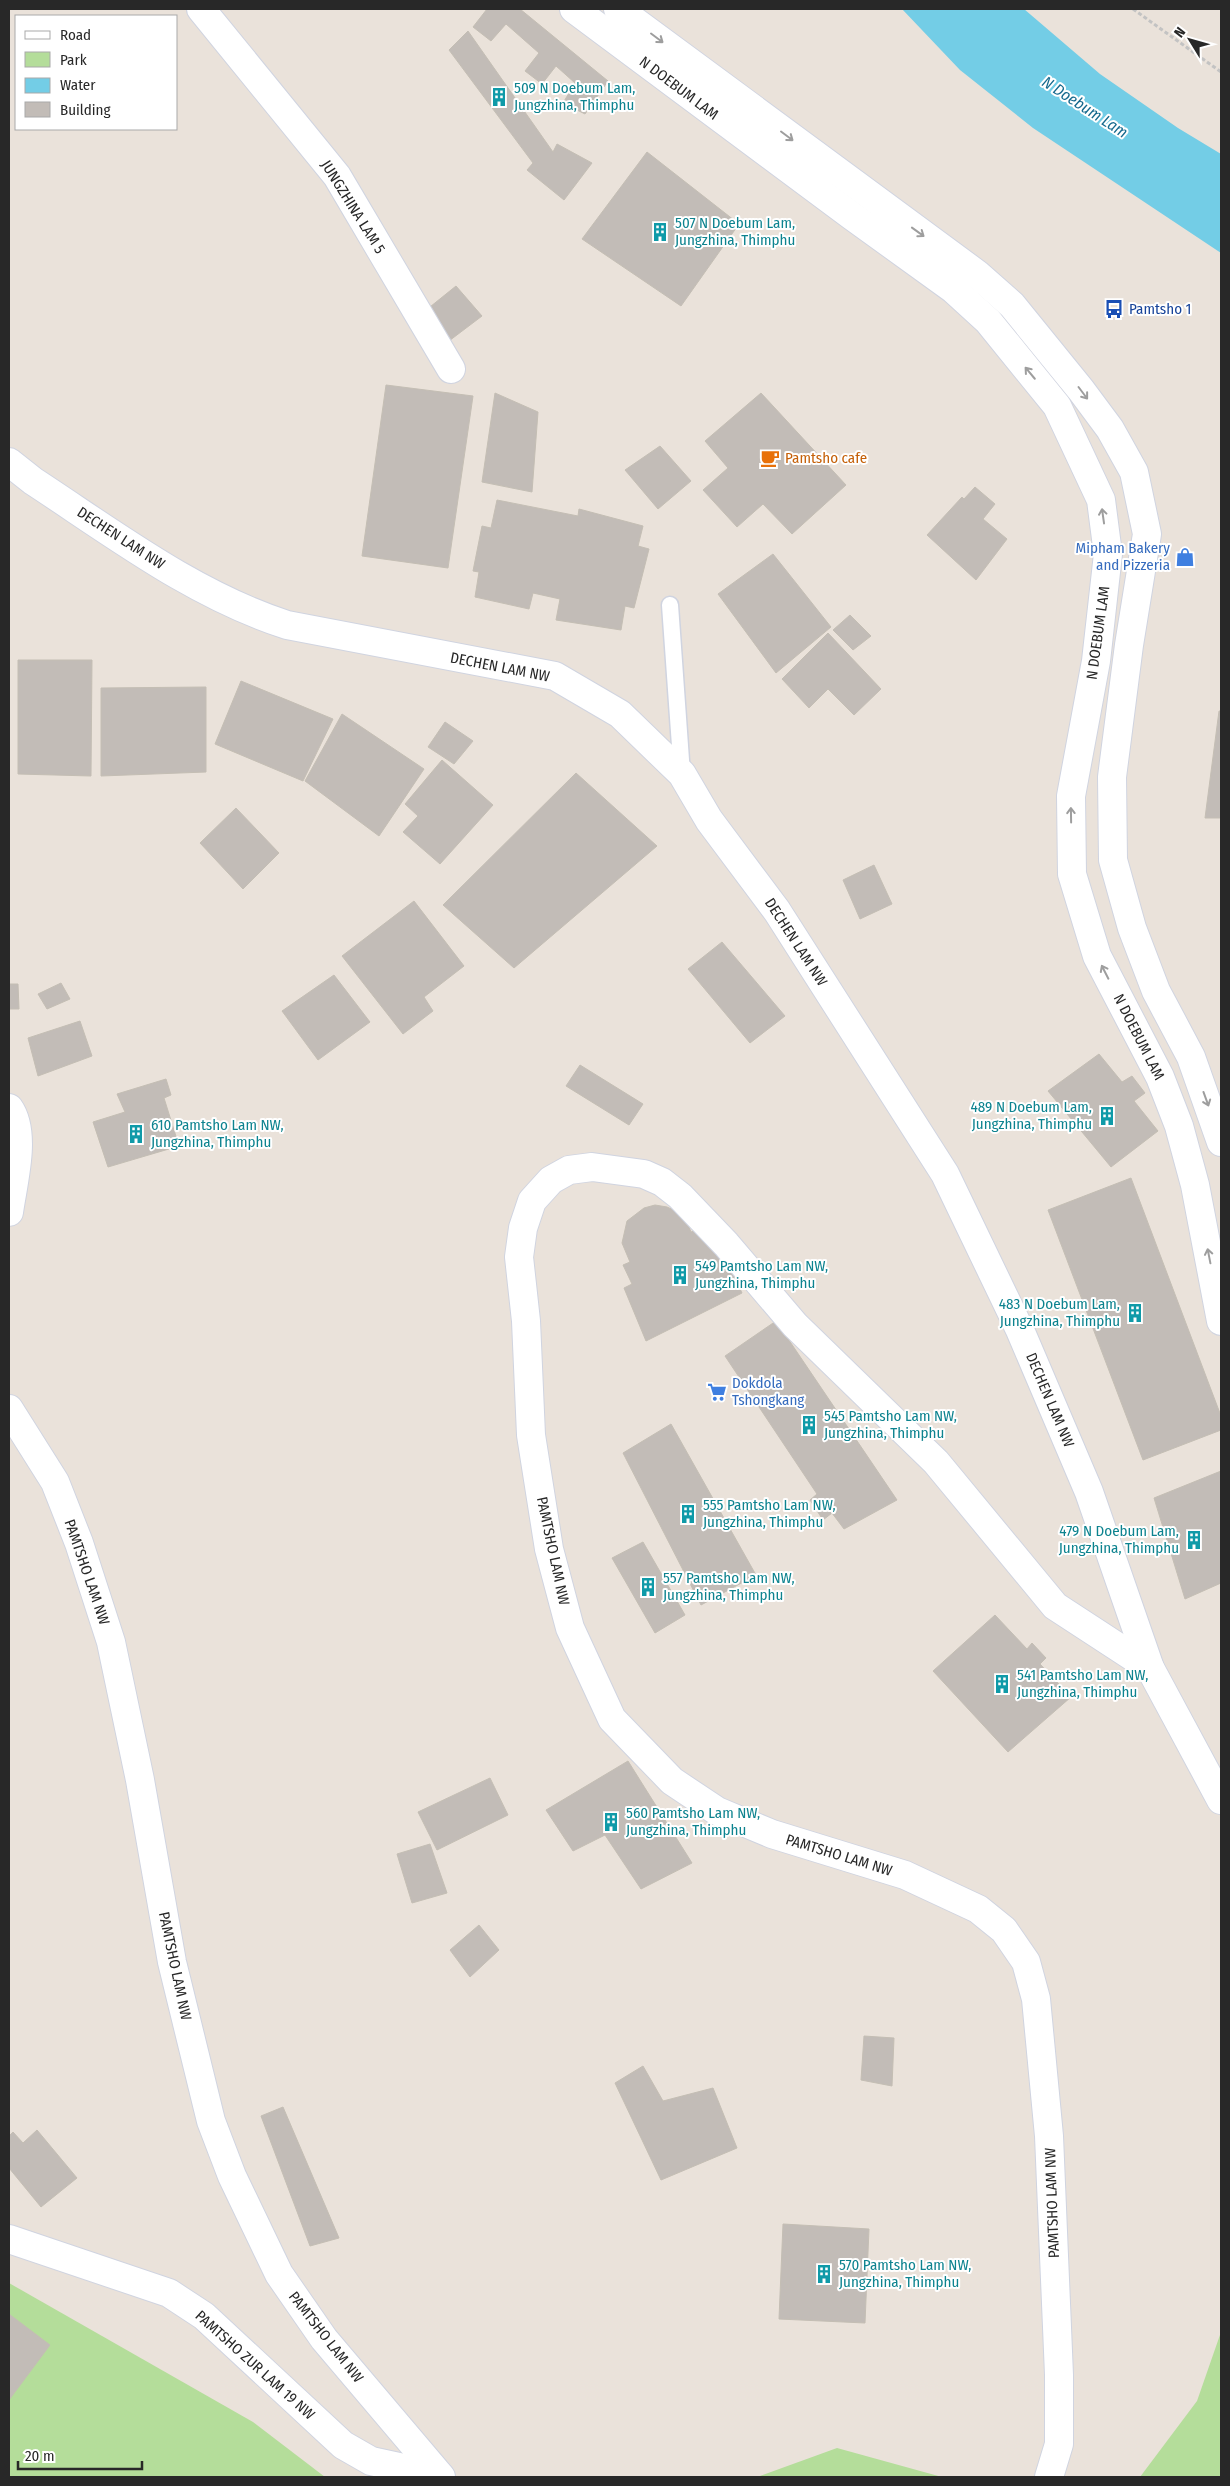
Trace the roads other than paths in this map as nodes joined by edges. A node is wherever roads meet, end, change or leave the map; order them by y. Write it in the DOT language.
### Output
graph roads {
  1 [pos="201,9"];
  2 [pos="574,9"];
  3 [pos="618,9"];
  4 [pos="451,369"];
  5 [pos="9,462"];
  6 [pos="670,605"];
  7 [pos="682,774"];
  8 [pos="9,1108"];
  9 [pos="1221,1142"];
  10 [pos="9,1212"];
  11 [pos="1221,1321"];
  12 [pos="9,1409"];
  13 [pos="1150,1668"];
  14 [pos="1221,1800"];
  15 [pos="9,2239"];
  16 [pos="440,2477"];
  17 [pos="1049,2477"];
  1 -- 4 [label="street, JUNGZHINA LAM 5"];
  11 -- 2 [label="street, N DOEBUM LAM, one-way"];
  3 -- 9 [label="street, N DOEBUM LAM, one-way"];
  5 -- 7 [label="street, DECHEN LAM NW"];
  6 -- 7 [label="lane"];
  7 -- 13 [label="street, DECHEN LAM NW"];
  8 -- 10 [label="street"];
  12 -- 16 [label="street, PAMTSHO LAM NW"];
  13 -- 14 [label="street, DECHEN LAM NW"];
  13 -- 17 [label="street, PAMTSHO LAM NW"];
  15 -- 16 [label="street, PAMTSHO ZUR LAM 19 NW"];
}
